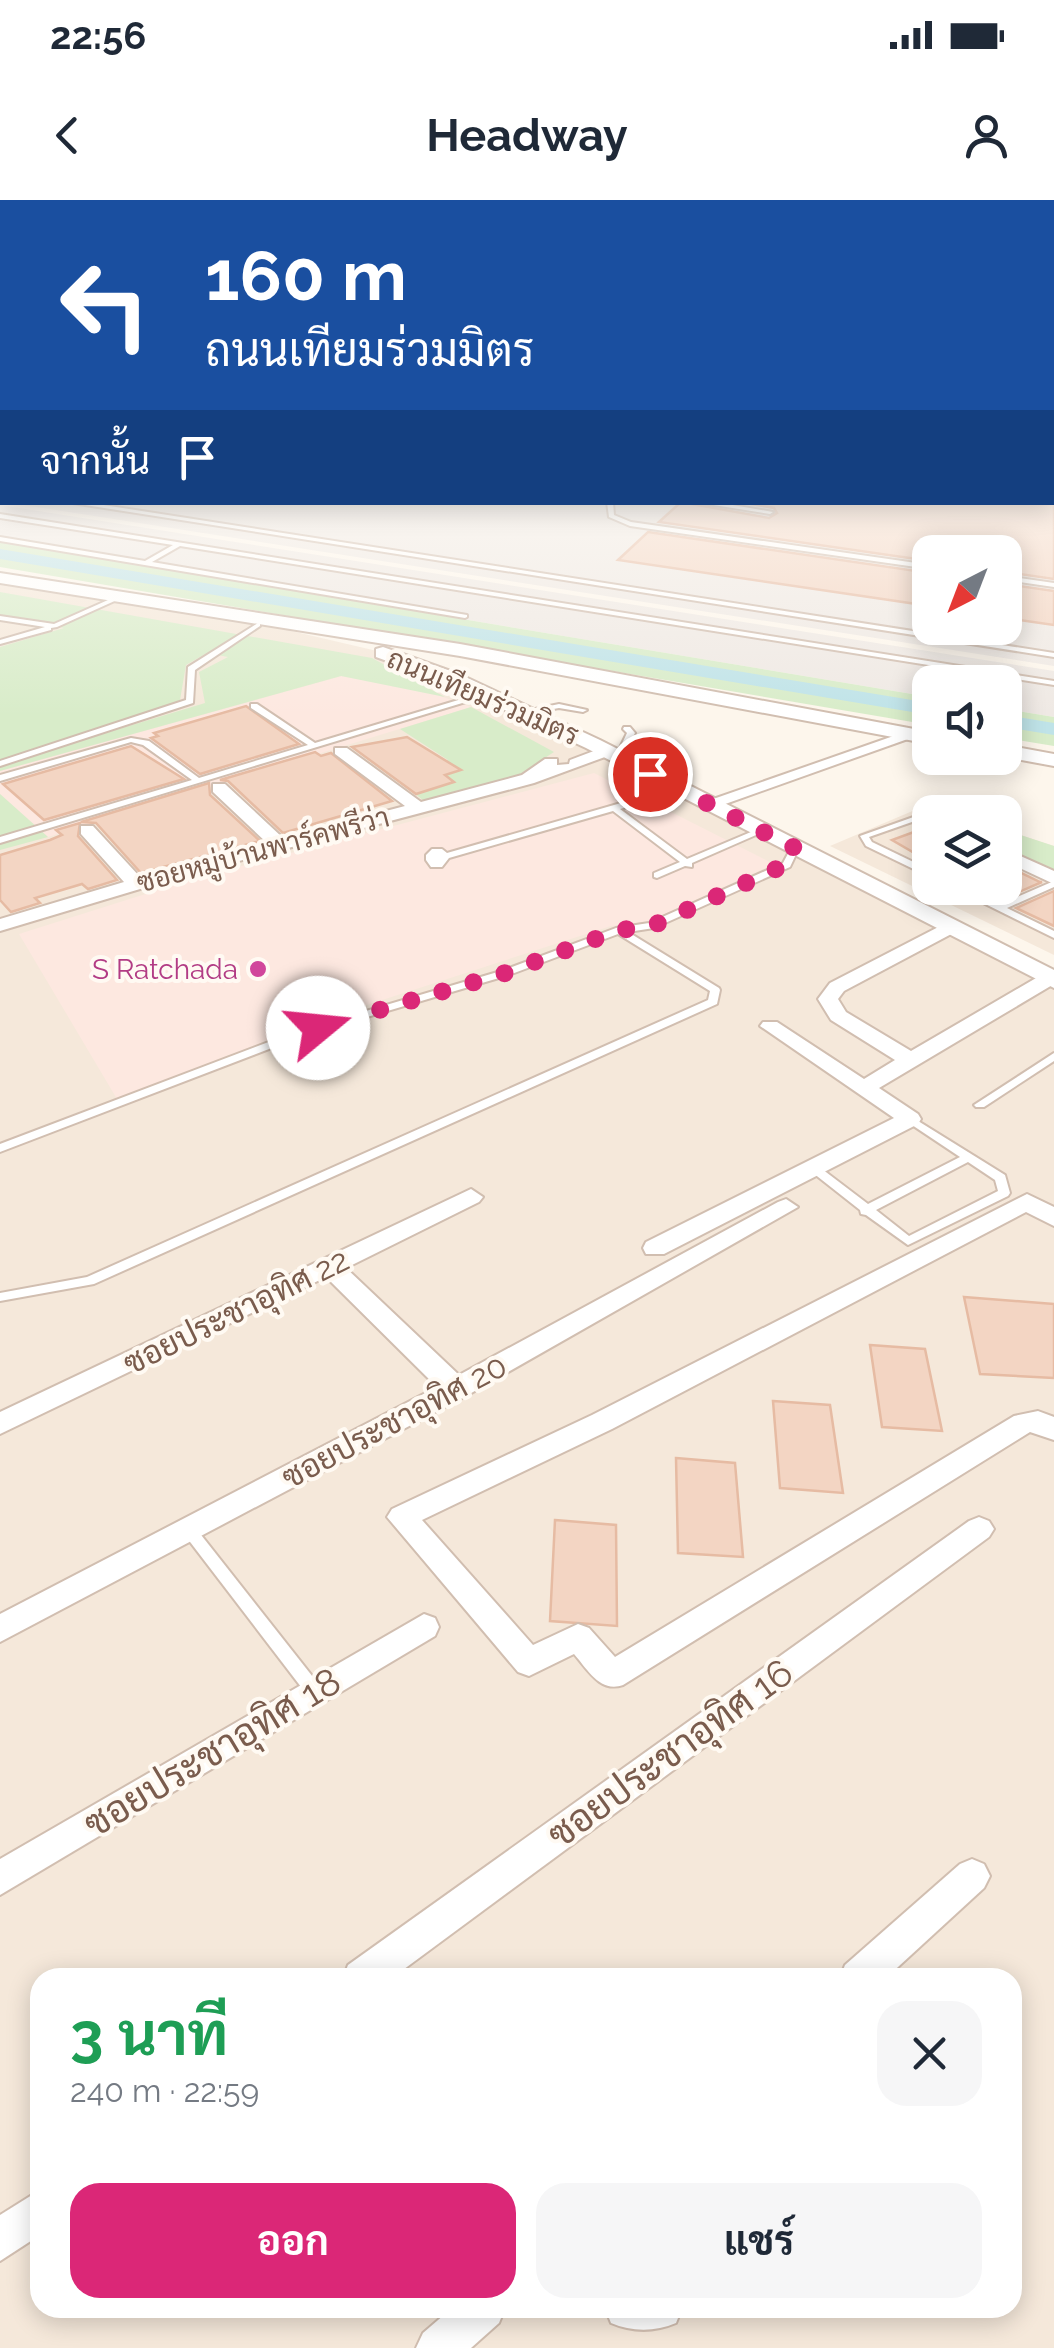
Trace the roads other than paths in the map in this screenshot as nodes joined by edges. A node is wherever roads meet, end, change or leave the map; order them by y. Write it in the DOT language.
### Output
graph roads {
  1 [pos="155,515"];
  2 [pos="614,515"];
  3 [pos="0,516"];
  4 [pos="0,540"];
  5 [pos="180,544"];
  6 [pos="146,563"];
  7 [pos="912,564"];
  8 [pos="0,578"];
  9 [pos="1022,580"];
  10 [pos="1054,585"];
  11 [pos="116,598"];
  12 [pos="218,614"];
  13 [pos="465,616"];
  14 [pos="0,618"];
  15 [pos="258,625"];
  16 [pos="55,626"];
  17 [pos="0,642"];
  18 [pos="1054,654"];
  19 [pos="544,669"];
  20 [pos="452,678"];
  21 [pos="1054,683"];
  22 [pos="488,694"];
  23 [pos="254,706"];
  24 [pos="583,710"];
  25 [pos="526,712"];
  26 [pos="627,729"];
  27 [pos="912,734"];
  28 [pos="912,739"];
  29 [pos="313,746"];
  30 [pos="342,751"];
  31 [pos="606,751"];
  32 [pos="1022,754"];
  33 [pos="1054,760"];
  34 [pos="0,764"];
  35 [pos="0,778"];
  36 [pos="197,780"];
  37 [pos="219,788"];
  38 [pos="680,789"];
  39 [pos="708,804"];
  40 [pos="614,808"];
  41 [pos="418,809"];
  42 [pos="912,816"];
  43 [pos="87,830"];
  44 [pos="762,831"];
  45 [pos="0,840"];
  46 [pos="280,844"];
  47 [pos="795,848"];
  48 [pos="446,856"];
  49 [pos="1022,863"];
  50 [pos="689,865"];
  51 [pos="912,865"];
  52 [pos="656,875"];
  53 [pos="1054,881"];
  54 [pos="136,884"];
  55 [pos="993,905"];
  56 [pos="999,908"];
  57 [pos="0,926"];
  58 [pos="950,927"];
  59 [pos="619,930"];
  60 [pos="1054,935"];
  61 [pos="1052,979"];
  62 [pos="770,1026"];
  63 [pos="1054,1056"];
  64 [pos="910,1060"];
  65 [pos="864,1086"];
  66 [pos="980,1105"];
  67 [pos="910,1119"];
  68 [pos="0,1148"];
  69 [pos="970,1158"];
  70 [pos="814,1170"];
  71 [pos="471,1197"];
  72 [pos="786,1207"];
  73 [pos="865,1210"];
  74 [pos="1054,1218"];
  75 [pos="655,1248"];
  76 [pos="329,1266"];
  77 [pos="0,1297"];
  78 [pos="456,1389"];
  79 [pos="0,1424"];
  80 [pos="1054,1430"];
  81 [pos="979,1529"];
  82 [pos="189,1530"];
  83 [pos="424,1627"];
  84 [pos="0,1629"];
  85 [pos="314,1691"];
  86 [pos="972,1876"];
  87 [pos="0,1878"];
  88 [pos="375,1968"];
  89 [pos="869,1968"];
  90 [pos="30,2218"];
  91 [pos="0,2240"];
  92 [pos="472,2318"];
  93 [pos="438,2348"];
  1 -- 18 [label="lane"];
  2 -- 7 [label="lane"];
  3 -- 5 [label="lane"];
  4 -- 6 [label="lane"];
  5 -- 6 [label="lane"];
  5 -- 21 [label="lane"];
  6 -- 13 [label="lane"];
  8 -- 11 [label="street, ถนนเทียมร่วมมิตร"];
  9 -- 10 [label="lane"];
  11 -- 12 [label="street, ถนนเทียมร่วมมิตร"];
  11 -- 16 [label="lane"];
  12 -- 15 [label="street, ถนนเทียมร่วมมิตร"];
  12 -- 19 [label="street, ถนนเทียมร่วมมิตร"];
  14 -- 16 [label="lane"];
  15 -- 20 [label="street, ถนนเทียมร่วมมิตร"];
  15 -- 34 [label="lane"];
  16 -- 17 [label="lane"];
  19 -- 20 [label="street"];
  19 -- 27 [label="street, ถนนเทียมร่วมมิตร"];
  20 -- 22 [label="street, ถนนเทียมร่วมมิตร"];
  22 -- 25 [label="street, ถนนเทียมร่วมมิตร"];
  22 -- 29 [label="lane"];
  23 -- 29 [label="lane"];
  24 -- 25 [label="lane"];
  25 -- 31 [label="street, ถนนเทียมร่วมมิตร"];
  26 -- 31 [label="lane"];
  28 -- 39 [label="street"];
  29 -- 36 [label="lane"];
  30 -- 41 [label="street"];
  31 -- 38 [label="street, ถนนเทียมร่วมมิตร"];
  31 -- 41 [label="street, ซอยหมู่บ้านพาร์คพรีว่า"];
  32 -- 33 [label="street"];
  35 -- 36 [label="lane"];
  36 -- 45 [label="lane"];
  37 -- 46 [label="street"];
  38 -- 39 [label="street, ถนนเทียมร่วมมิตร"];
  38 -- 40 [label="lane"];
  39 -- 44 [label="street, ถนนเทียมร่วมมิตร"];
  40 -- 48 [label="lane"];
  40 -- 50 [label="lane"];
  41 -- 46 [label="street, ซอยหมู่บ้านพาร์คพรีว่า"];
  42 -- 51 [label="lane"];
  43 -- 54 [label="street"];
  44 -- 47 [label="street, ถนนเทียมร่วมมิตร"];
  44 -- 50 [label="lane"];
  46 -- 54 [label="street, ซอยหมู่บ้านพาร์คพรีว่า"];
  47 -- 58 [label="street, ถนนเทียมร่วมมิตร"];
  47 -- 59 [label="lane"];
  49 -- 53 [label="street"];
  50 -- 52 [label="lane"];
  53 -- 56 [label="lane"];
  54 -- 57 [label="street, ซอยหมู่บ้านพาร์คพรีว่า"];
  55 -- 56 [label="lane"];
  56 -- 60 [label="lane"];
  58 -- 61 [label="street, ถนนเทียมร่วมมิตร"];
  58 -- 64 [label="street"];
  59 -- 68 [label="lane"];
  59 -- 77 [label="lane"];
  61 -- 64 [label="street"];
  62 -- 65 [label="street"];
  63 -- 66 [label="lane"];
  64 -- 65 [label="street"];
  65 -- 67 [label="street"];
  67 -- 69 [label="lane"];
  67 -- 70 [label="street"];
  69 -- 73 [label="lane"];
  69 -- 73 [label="lane"];
  70 -- 73 [label="lane"];
  70 -- 75 [label="street"];
  71 -- 76 [label="street, ซอยประชาอุทิศ 22"];
  72 -- 78 [label="street, ซอยประชาอุทิศ 20"];
  74 -- 80 [label="street"];
  76 -- 78 [label="street"];
  76 -- 79 [label="street, ซอยประชาอุทิศ 22"];
  78 -- 82 [label="street, ซอยประชาอุทิศ 20"];
  81 -- 88 [label="street, ซอยประชาอุทิศ 16"];
  82 -- 84 [label="street, ซอยประชาอุทิศ 20"];
  82 -- 85 [label="lane"];
  83 -- 85 [label="street, ซอยประชาอุทิศ 18"];
  85 -- 87 [label="street, ซอยประชาอุทิศ 18"];
  86 -- 89 [label="street"];
  90 -- 91 [label="street"];
  92 -- 93 [label="street"];
}
